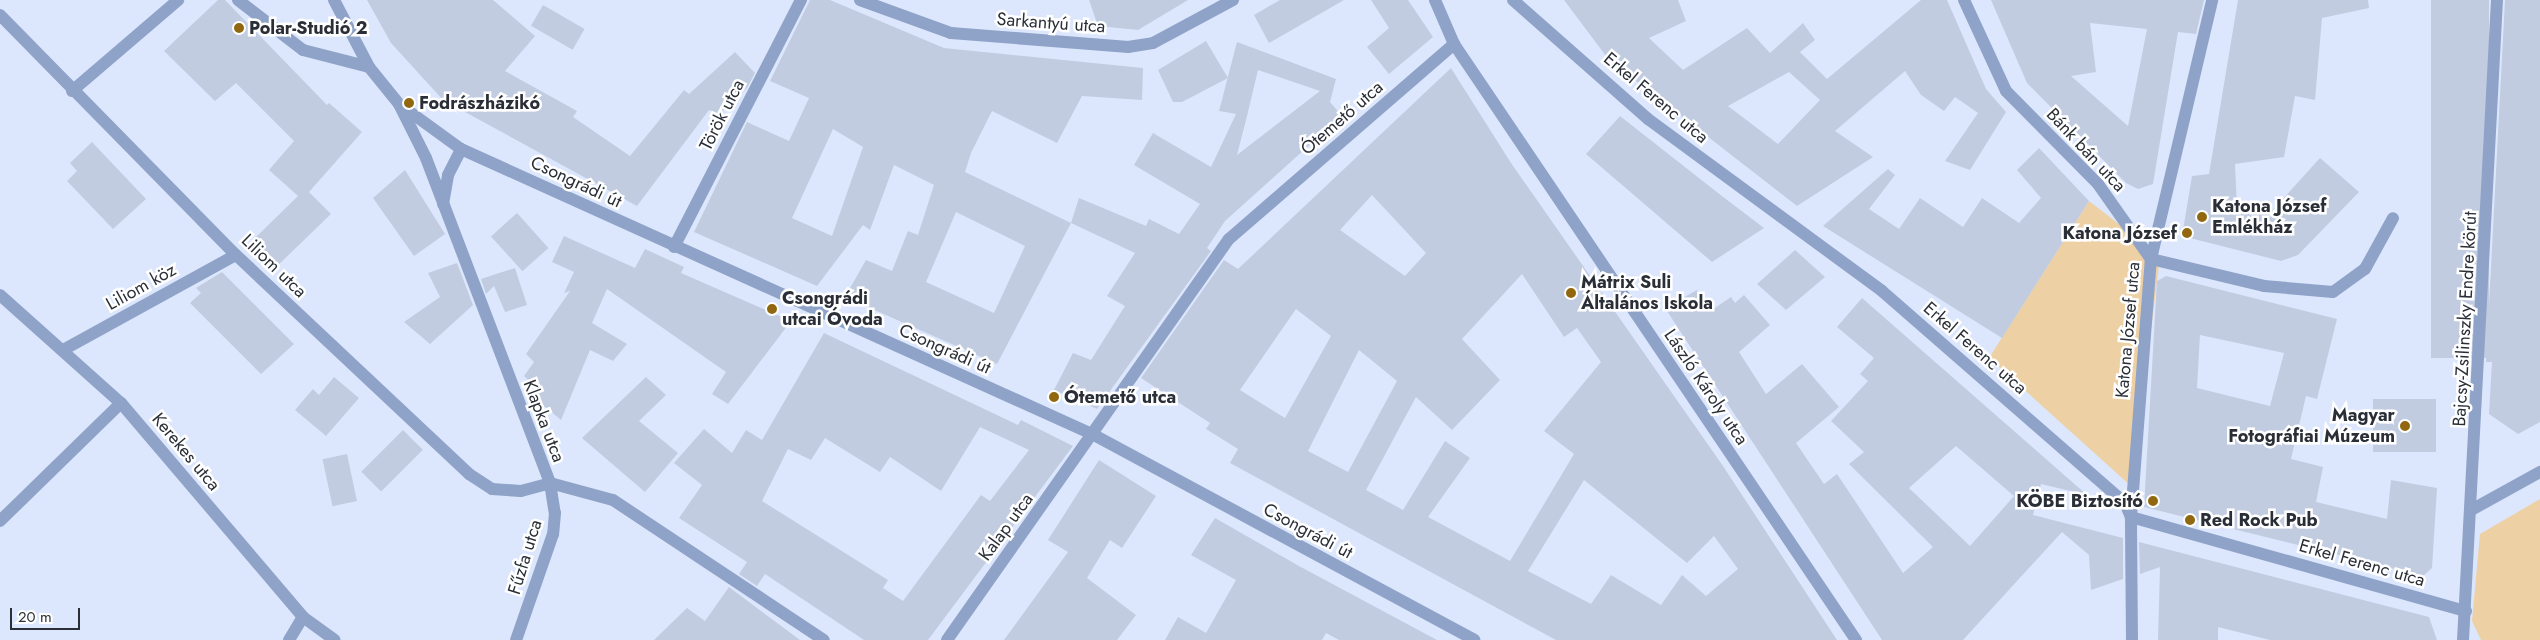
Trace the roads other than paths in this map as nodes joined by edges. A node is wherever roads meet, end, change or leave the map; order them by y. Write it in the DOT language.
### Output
graph roads {
  1 [pos="178,0"];
  2 [pos="238,0"];
  3 [pos="334,0"];
  4 [pos="801,0"];
  5 [pos="860,0"];
  6 [pos="1233,0"];
  7 [pos="1434,0"];
  8 [pos="1513,0"];
  9 [pos="1964,0"];
  10 [pos="2212,0"];
  11 [pos="2497,0"];
  12 [pos="0,15"];
  13 [pos="1454,44"];
  14 [pos="368,67"];
  15 [pos="72,91"];
  16 [pos="399,104"];
  17 [pos="461,149"];
  18 [pos="444,204"];
  19 [pos="2393,218"];
  20 [pos="674,247"];
  21 [pos="236,254"];
  22 [pos="2151,259"];
  23 [pos="0,295"];
  24 [pos="63,350"];
  25 [pos="121,403"];
  26 [pos="1094,435"];
  27 [pos="2540,472"];
  28 [pos="550,483"];
  29 [pos="2474,509"];
  30 [pos="2131,517"];
  31 [pos="0,521"];
  32 [pos="2466,611"];
  33 [pos="303,617"];
  34 [pos="1456,636"];
  35 [pos="289,640"];
  36 [pos="335,640"];
  37 [pos="516,640"];
  38 [pos="824,640"];
  39 [pos="947,640"];
  40 [pos="1474,640"];
  41 [pos="1856,640"];
  42 [pos="2132,640"];
  43 [pos="2463,640"];
  1 -- 15 [label="street"];
  2 -- 14 [label="street"];
  3 -- 14 [label="street, Csongrádi út"];
  4 -- 20 [label="street, Török utca"];
  5 -- 6 [label="street, Sarkantyú utca"];
  7 -- 13 [label="street, László Károly utca"];
  8 -- 30 [label="street, Erkel Ferenc utca"];
  9 -- 22 [label="street, Bánk bán utca"];
  10 -- 22 [label="street, Katona József utca"];
  11 -- 29 [label="street, Bajcsy-Zsilinszky Endre körút"];
  12 -- 15 [label="street, Liliom utca"];
  13 -- 26 [label="street, Ótemető utca"];
  13 -- 41 [label="street, László Károly utca"];
  14 -- 16 [label="street, Csongrádi út"];
  15 -- 21 [label="street, Liliom utca"];
  16 -- 17 [label="street, Csongrádi út"];
  16 -- 18 [label="street, Klapka utca"];
  17 -- 18 [label="street"];
  17 -- 20 [label="street, Csongrádi út"];
  18 -- 28 [label="street, Klapka utca"];
  19 -- 22 [label="street"];
  20 -- 26 [label="street, Csongrádi út"];
  21 -- 24 [label="street, Liliom köz"];
  21 -- 28 [label="street, Liliom utca"];
  22 -- 30 [label="street, Katona József utca"];
  23 -- 24 [label="street, Kerekes utca"];
  24 -- 25 [label="street, Kerekes utca"];
  25 -- 31 [label="street"];
  25 -- 33 [label="street, Kerekes utca"];
  26 -- 34 [label="street, Csongrádi út"];
  26 -- 39 [label="street, Kalap utca"];
  27 -- 29 [label="street"];
  28 -- 37 [label="street, Fűzfa utca"];
  28 -- 38 [label="street, Klapka utca"];
  29 -- 32 [label="street, Bajcsy-Zsilinszky Endre körút"];
  30 -- 32 [label="street, Erkel Ferenc utca"];
  30 -- 42 [label="street, Katona József utca"];
  32 -- 43 [label="street, Bajcsy-Zsilinszky Endre körút"];
  33 -- 35 [label="street"];
  33 -- 36 [label="street, Kerekes utca"];
  34 -- 40 [label="street, Csongrádi út"];
}
